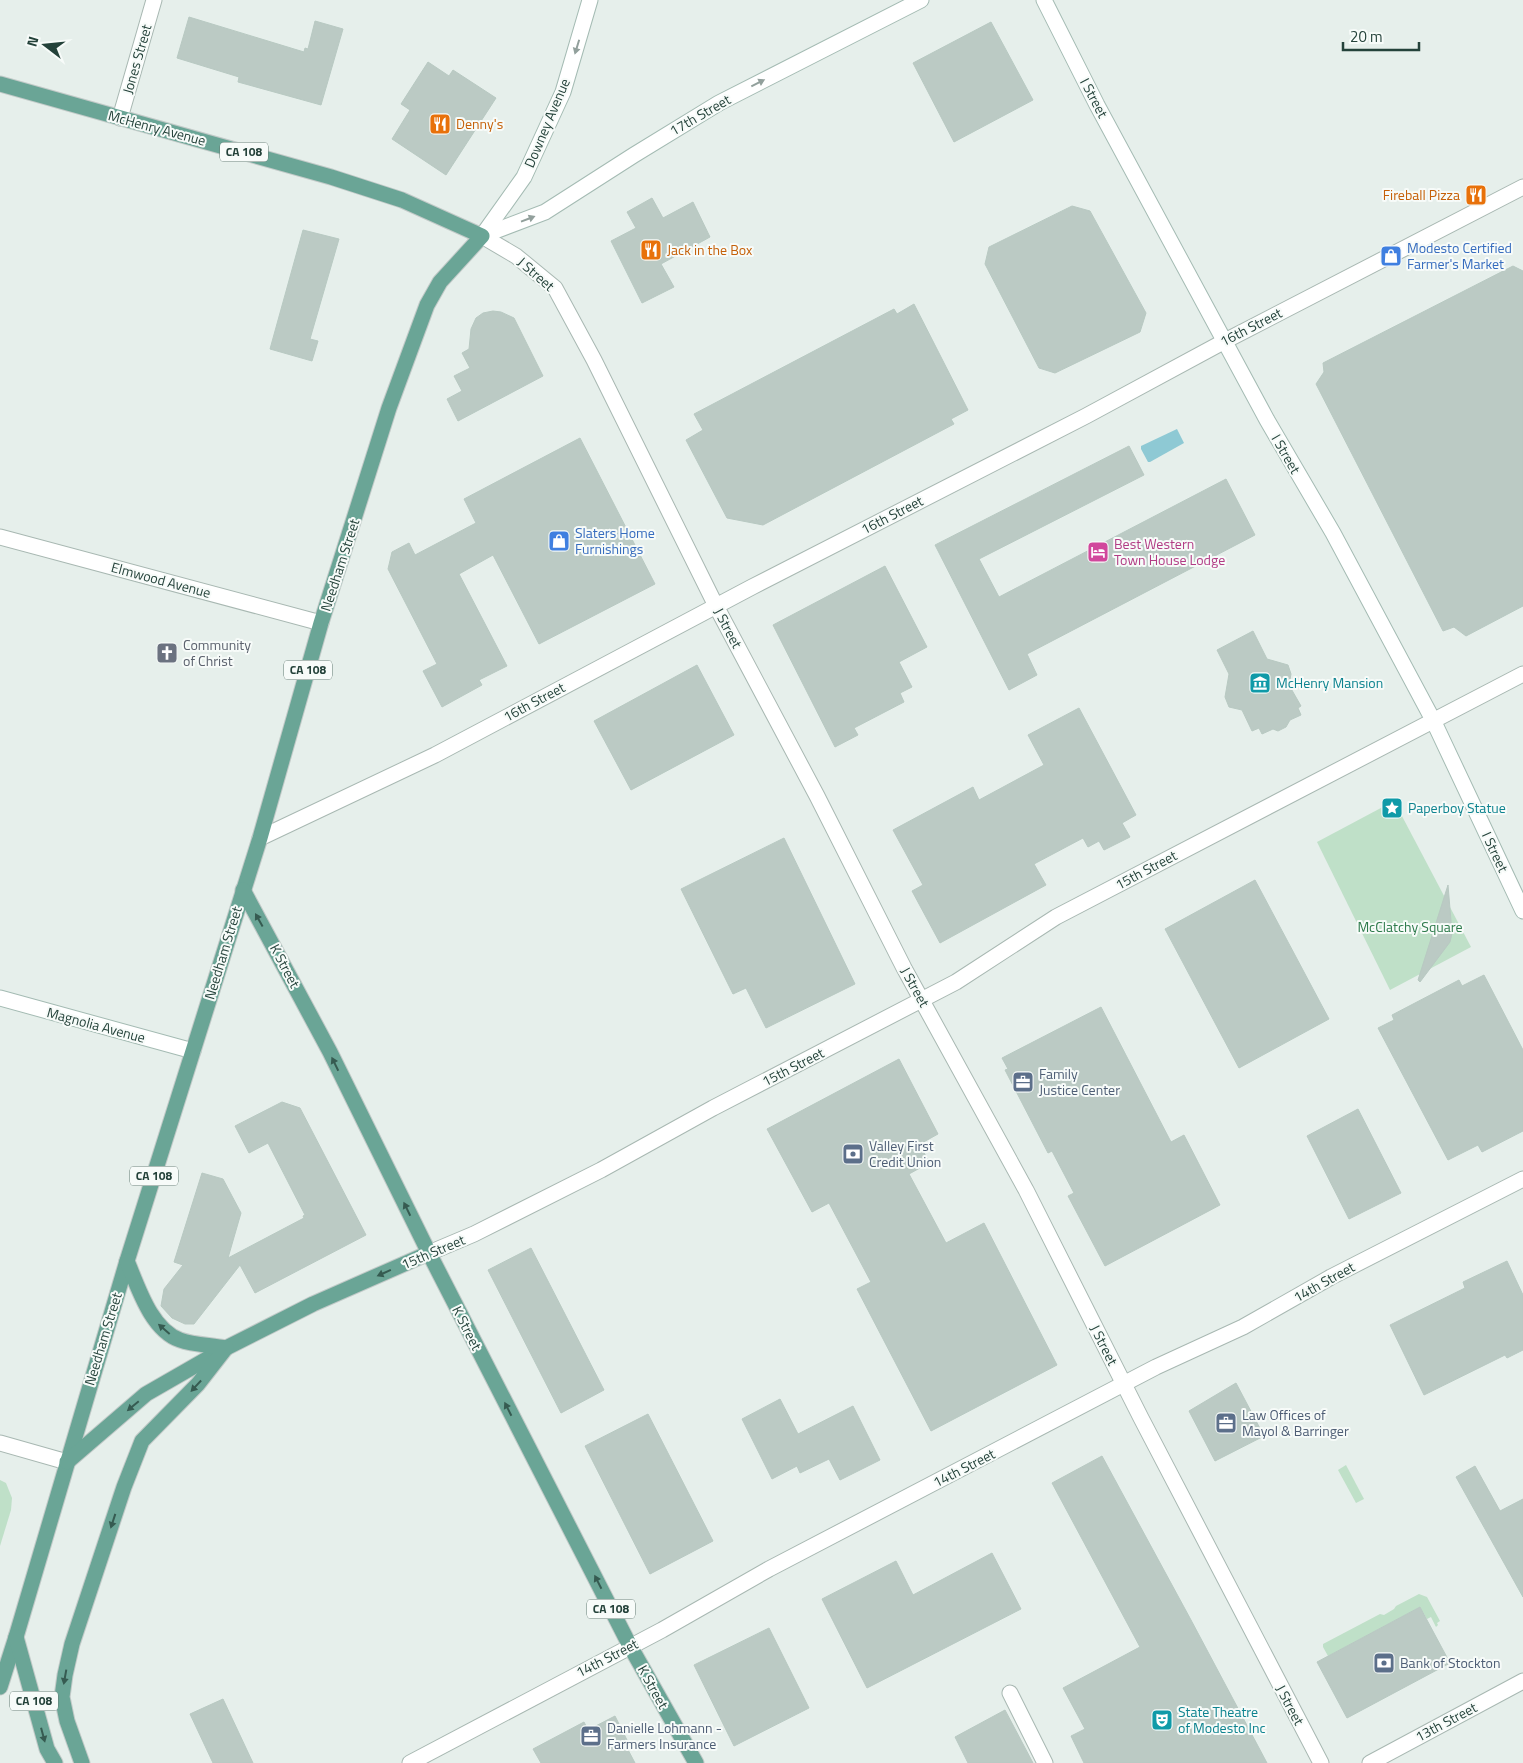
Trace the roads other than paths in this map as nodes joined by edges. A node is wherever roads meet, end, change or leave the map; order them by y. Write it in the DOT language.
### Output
graph roads {
  1 [pos="154,0"];
  2 [pos="590,0"];
  3 [pos="921,0"];
  4 [pos="1044,0"];
  5 [pos="0,84"];
  6 [pos="120,118"];
  7 [pos="1523,187"];
  8 [pos="482,236"];
  9 [pos="1225,341"];
  10 [pos="0,537"];
  11 [pos="716,606"];
  12 [pos="321,623"];
  13 [pos="1523,674"];
  14 [pos="1433,720"];
  15 [pos="260,838"];
  16 [pos="243,890"];
  17 [pos="1523,911"];
  18 [pos="0,998"];
  19 [pos="921,999"];
  20 [pos="193,1051"];
  21 [pos="1523,1180"];
  22 [pos="429,1253"];
  23 [pos="127,1261"];
  24 [pos="226,1348"];
  25 [pos="1124,1384"];
  26 [pos="0,1443"];
  27 [pos="67,1462"];
  28 [pos="16,1637"];
  29 [pos="630,1646"];
  30 [pos="1523,1681"];
  31 [pos="0,1687"];
  32 [pos="1010,1693"];
  33 [pos="55,1763"];
  34 [pos="82,1763"];
  35 [pos="410,1763"];
  36 [pos="696,1763"];
  37 [pos="1044,1763"];
  38 [pos="1321,1763"];
  39 [pos="1370,1763"];
  1 -- 6 [label="street, Jones Street"];
  2 -- 8 [label="street, Downey Avenue, one-way"];
  8 -- 3 [label="street, 17th Street, one-way"];
  4 -- 9 [label="street, I Street"];
  5 -- 6 [label="main road, McHenry Avenue / CA 108"];
  6 -- 8 [label="main road, McHenry Avenue / CA 108"];
  7 -- 9 [label="street, 16th Street"];
  8 -- 11 [label="street, J Street"];
  8 -- 12 [label="main road, Needham Street / CA 108"];
  9 -- 11 [label="street, 16th Street"];
  9 -- 14 [label="street, I Street"];
  10 -- 12 [label="street, Elmwood Avenue"];
  11 -- 15 [label="street, 16th Street"];
  11 -- 19 [label="street, J Street"];
  12 -- 15 [label="main road, Needham Street / CA 108"];
  13 -- 14 [label="street, 15th Street"];
  14 -- 17 [label="street, I Street"];
  14 -- 19 [label="street, 15th Street"];
  15 -- 16 [label="main road, Needham Street / CA 108"];
  16 -- 20 [label="main road, Needham Street / CA 108"];
  22 -- 16 [label="main road, K Street / CA 108, one-way"];
  18 -- 20 [label="street, Magnolia Avenue"];
  19 -- 22 [label="street, 15th Street"];
  19 -- 25 [label="street, J Street"];
  20 -- 23 [label="main road, Needham Street / CA 108"];
  21 -- 25 [label="street, 14th Street"];
  22 -- 24 [label="main road, 15th Street, one-way"];
  29 -- 22 [label="main road, K Street / CA 108, one-way"];
  24 -- 23 [label="main road, one-way"];
  23 -- 27 [label="main road, Needham Street / CA 108"];
  24 -- 27 [label="main road, 15th Street, one-way"];
  24 -- 34 [label="main road, one-way"];
  25 -- 29 [label="street, 14th Street"];
  25 -- 38 [label="street, J Street"];
  26 -- 27 [label="street"];
  27 -- 28 [label="main road, Needham Street / CA 108"];
  28 -- 31 [label="main road, Needham Street"];
  28 -- 33 [label="main road, CA 108, one-way"];
  29 -- 35 [label="street, 14th Street"];
  29 -- 36 [label="main road, K Street / CA 108"];
  30 -- 39 [label="street, 13th Street"];
  32 -- 37 [label="street"];
}
